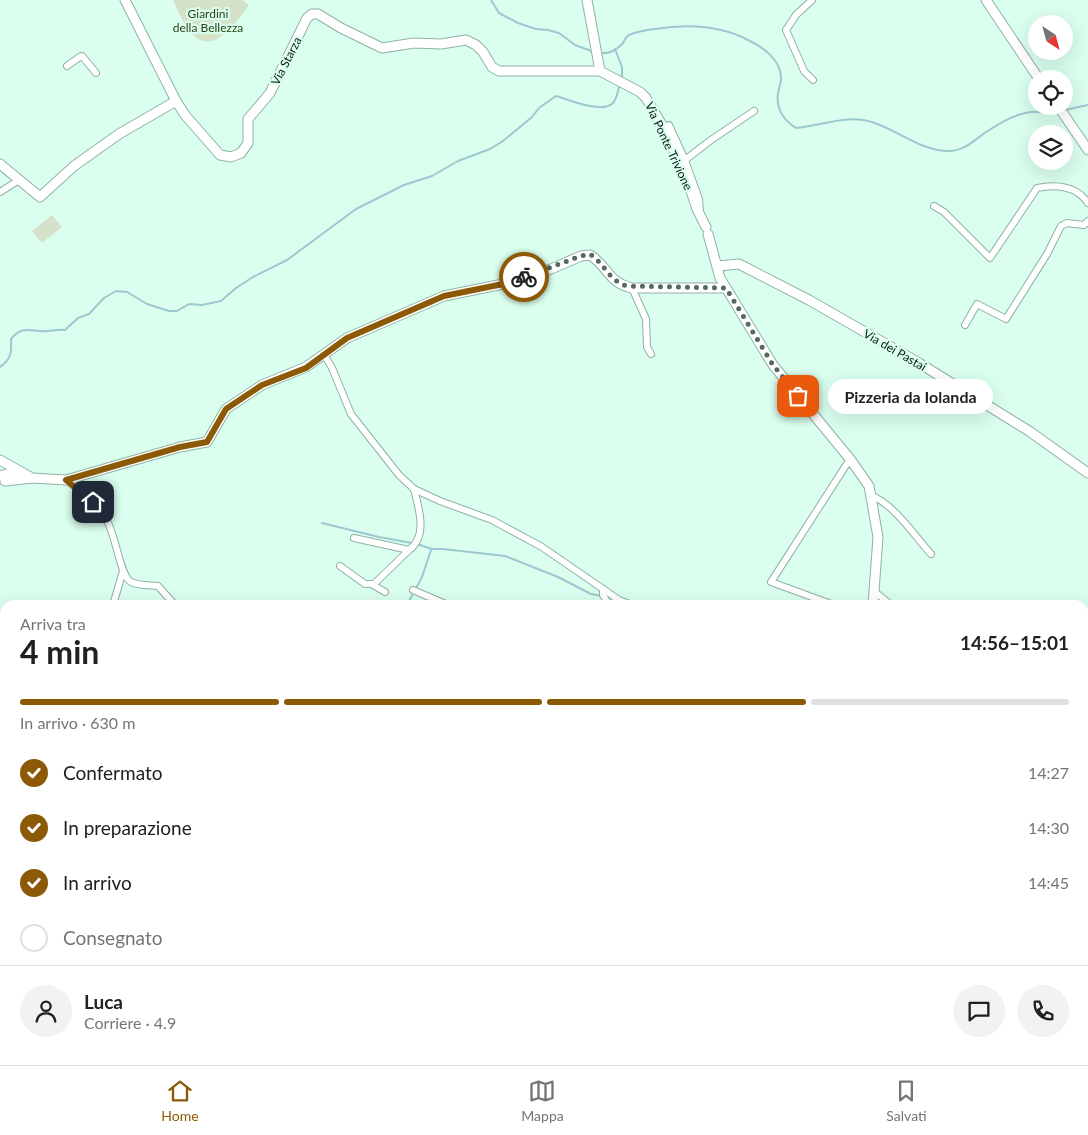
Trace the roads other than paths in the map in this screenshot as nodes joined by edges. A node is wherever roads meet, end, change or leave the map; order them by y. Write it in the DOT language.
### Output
graph roads {
  1 [pos="125,0"];
  2 [pos="812,0"];
  3 [pos="986,0"];
  4 [pos="588,5"];
  5 [pos="67,66"];
  6 [pos="1033,70"];
  7 [pos="600,71"];
  8 [pos="96,73"];
  9 [pos="813,80"];
  10 [pos="176,101"];
  11 [pos="166,107"];
  12 [pos="754,111"];
  13 [pos="183,112"];
  14 [pos="1064,115"];
  15 [pos="669,125"];
  16 [pos="1086,147"];
  17 [pos="685,160"];
  18 [pos="0,164"];
  19 [pos="19,180"];
  20 [pos="0,192"];
  21 [pos="1088,203"];
  22 [pos="934,206"];
  23 [pos="700,216"];
  24 [pos="1088,221"];
  25 [pos="718,266"];
  26 [pos="632,288"];
  27 [pos="726,288"];
  28 [pos="965,325"];
  29 [pos="652,354"];
  30 [pos="324,356"];
  31 [pos="850,459"];
  32 [pos="0,460"];
  33 [pos="21,472"];
  34 [pos="1088,473"];
  35 [pos="32,478"];
  36 [pos="2,480"];
  37 [pos="66,480"];
  38 [pos="414,489"];
  39 [pos="870,495"];
  40 [pos="354,538"];
  41 [pos="410,550"];
  42 [pos="931,554"];
  43 [pos="340,566"];
  44 [pos="123,570"];
  45 [pos="374,584"];
  46 [pos="413,590"];
  47 [pos="874,591"];
  48 [pos="385,592"];
  49 [pos="604,594"];
  50 [pos="114,600"];
  51 [pos="171,600"];
  52 [pos="436,600"];
  53 [pos="607,600"];
  54 [pos="619,600"];
  55 [pos="821,600"];
  56 [pos="873,600"];
  57 [pos="885,600"];
  1 -- 10 [label="street, Via Starza"];
  2 -- 9 [label="street"];
  3 -- 6 [label="street"];
  4 -- 7 [label="street"];
  5 -- 8 [label="street"];
  7 -- 13 [label="street, Via Starza"];
  7 -- 23 [label="street, Via Ponte Trivione"];
  10 -- 11 [label="street"];
  10 -- 13 [label="street, Via Starza"];
  11 -- 13 [label="street"];
  11 -- 19 [label="street"];
  12 -- 17 [label="street"];
  14 -- 16 [label="street"];
  15 -- 17 [label="street"];
  17 -- 23 [label="street"];
  18 -- 19 [label="street"];
  19 -- 20 [label="street"];
  21 -- 22 [label="street"];
  23 -- 25 [label="street, Via Ponte Trivione"];
  24 -- 28 [label="street"];
  25 -- 27 [label="street, Via Ponte Trivione"];
  25 -- 34 [label="street, Via dei Pastai"];
  26 -- 27 [label="street"];
  26 -- 29 [label="street"];
  26 -- 30 [label="street"];
  27 -- 31 [label="street, Via Ponte Trivione"];
  30 -- 37 [label="street"];
  30 -- 38 [label="street"];
  31 -- 39 [label="street, Via Ponte Trivione"];
  31 -- 55 [label="street"];
  32 -- 33 [label="street"];
  33 -- 35 [label="street"];
  33 -- 36 [label="street"];
  35 -- 36 [label="street"];
  35 -- 37 [label="street"];
  37 -- 44 [label="street"];
  38 -- 41 [label="street"];
  38 -- 49 [label="street"];
  39 -- 42 [label="street"];
  39 -- 47 [label="street, Via Ponte Trivione"];
  40 -- 41 [label="street"];
  41 -- 45 [label="street"];
  43 -- 45 [label="street"];
  44 -- 50 [label="street"];
  44 -- 51 [label="street"];
  45 -- 48 [label="street"];
  46 -- 52 [label="street"];
  47 -- 56 [label="street, Via Ponte Trivione"];
  47 -- 57 [label="street"];
  49 -- 53 [label="street"];
  49 -- 54 [label="street"];
}
